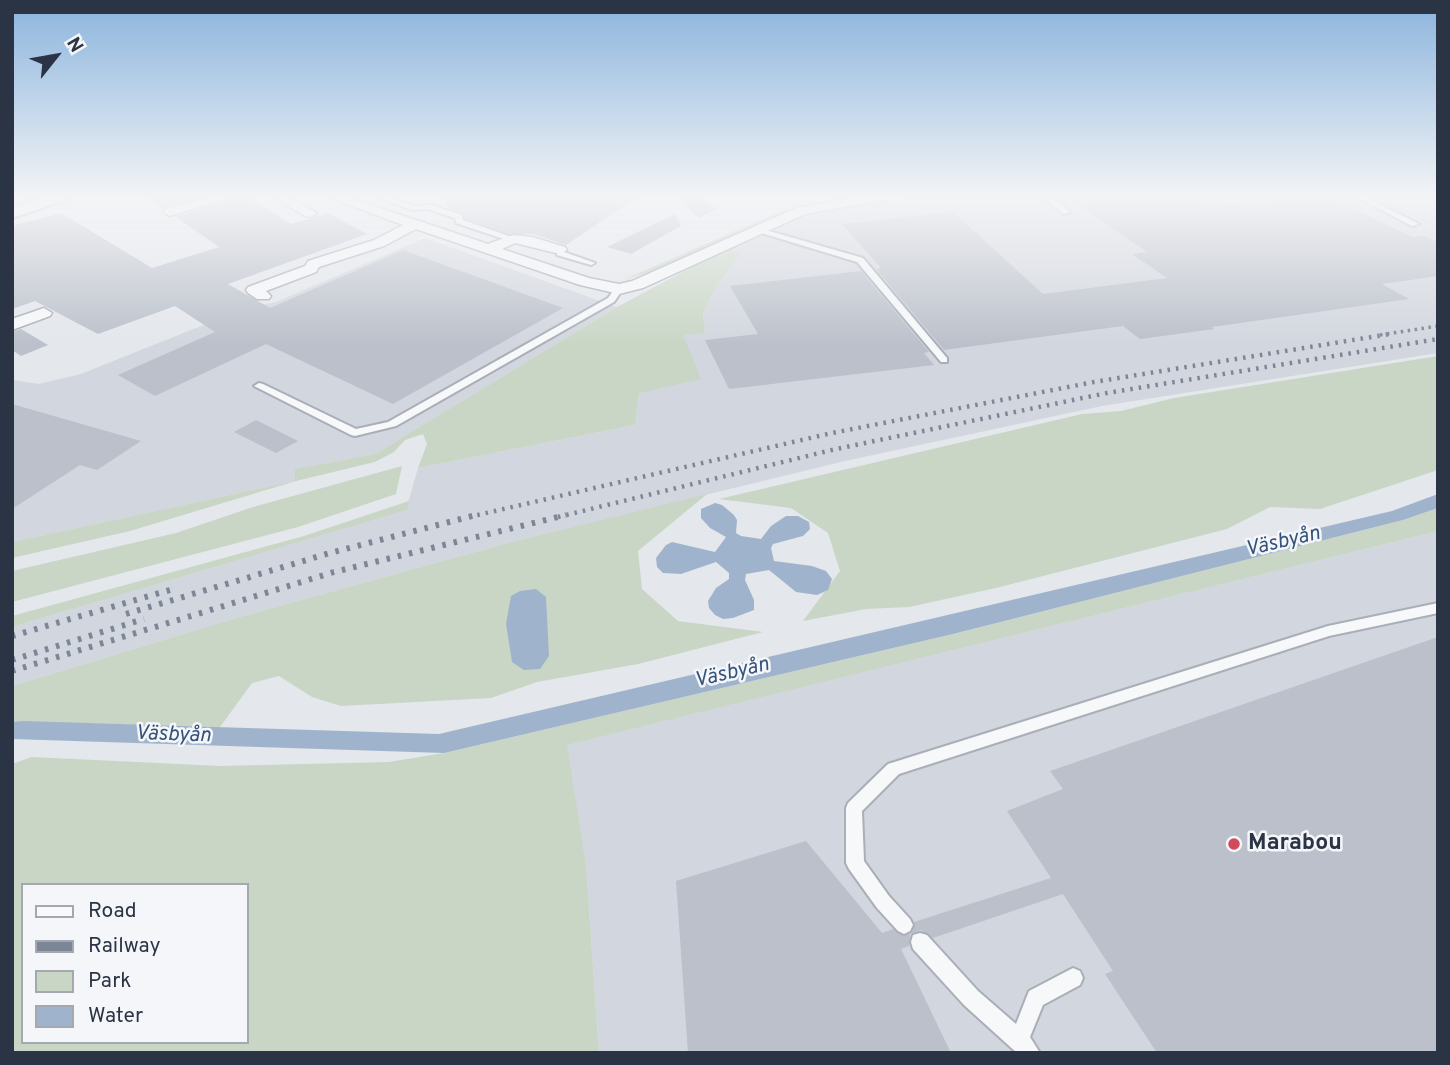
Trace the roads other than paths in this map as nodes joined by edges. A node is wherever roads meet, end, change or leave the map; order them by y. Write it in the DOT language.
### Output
graph roads {
  1 [pos="371,246"];
  2 [pos="476,246"];
  3 [pos="498,246"];
  4 [pos="546,246"];
  5 [pos="722,246"];
  6 [pos="813,246"];
  7 [pos="488,250"];
  8 [pos="560,250"];
  9 [pos="591,263"];
  10 [pos="619,289"];
  11 [pos="263,296"];
  12 [pos="44,313"];
  13 [pos="12,325"];
  14 [pos="944,360"];
  15 [pos="259,386"];
  16 [pos="1438,608"];
  17 [pos="904,925"];
  18 [pos="920,942"];
  19 [pos="1073,978"];
  20 [pos="1025,1047"];
  1 -- 11 [label="street"];
  2 -- 7 [label="street"];
  3 -- 7 [label="street"];
  4 -- 8 [label="street"];
  5 -- 10 [label="street"];
  6 -- 14 [label="lane"];
  7 -- 10 [label="street"];
  8 -- 9 [label="lane"];
  10 -- 15 [label="lane"];
  12 -- 13 [label="street"];
  16 -- 17 [label="lane"];
  18 -- 20 [label="lane"];
  19 -- 20 [label="lane"];
}
